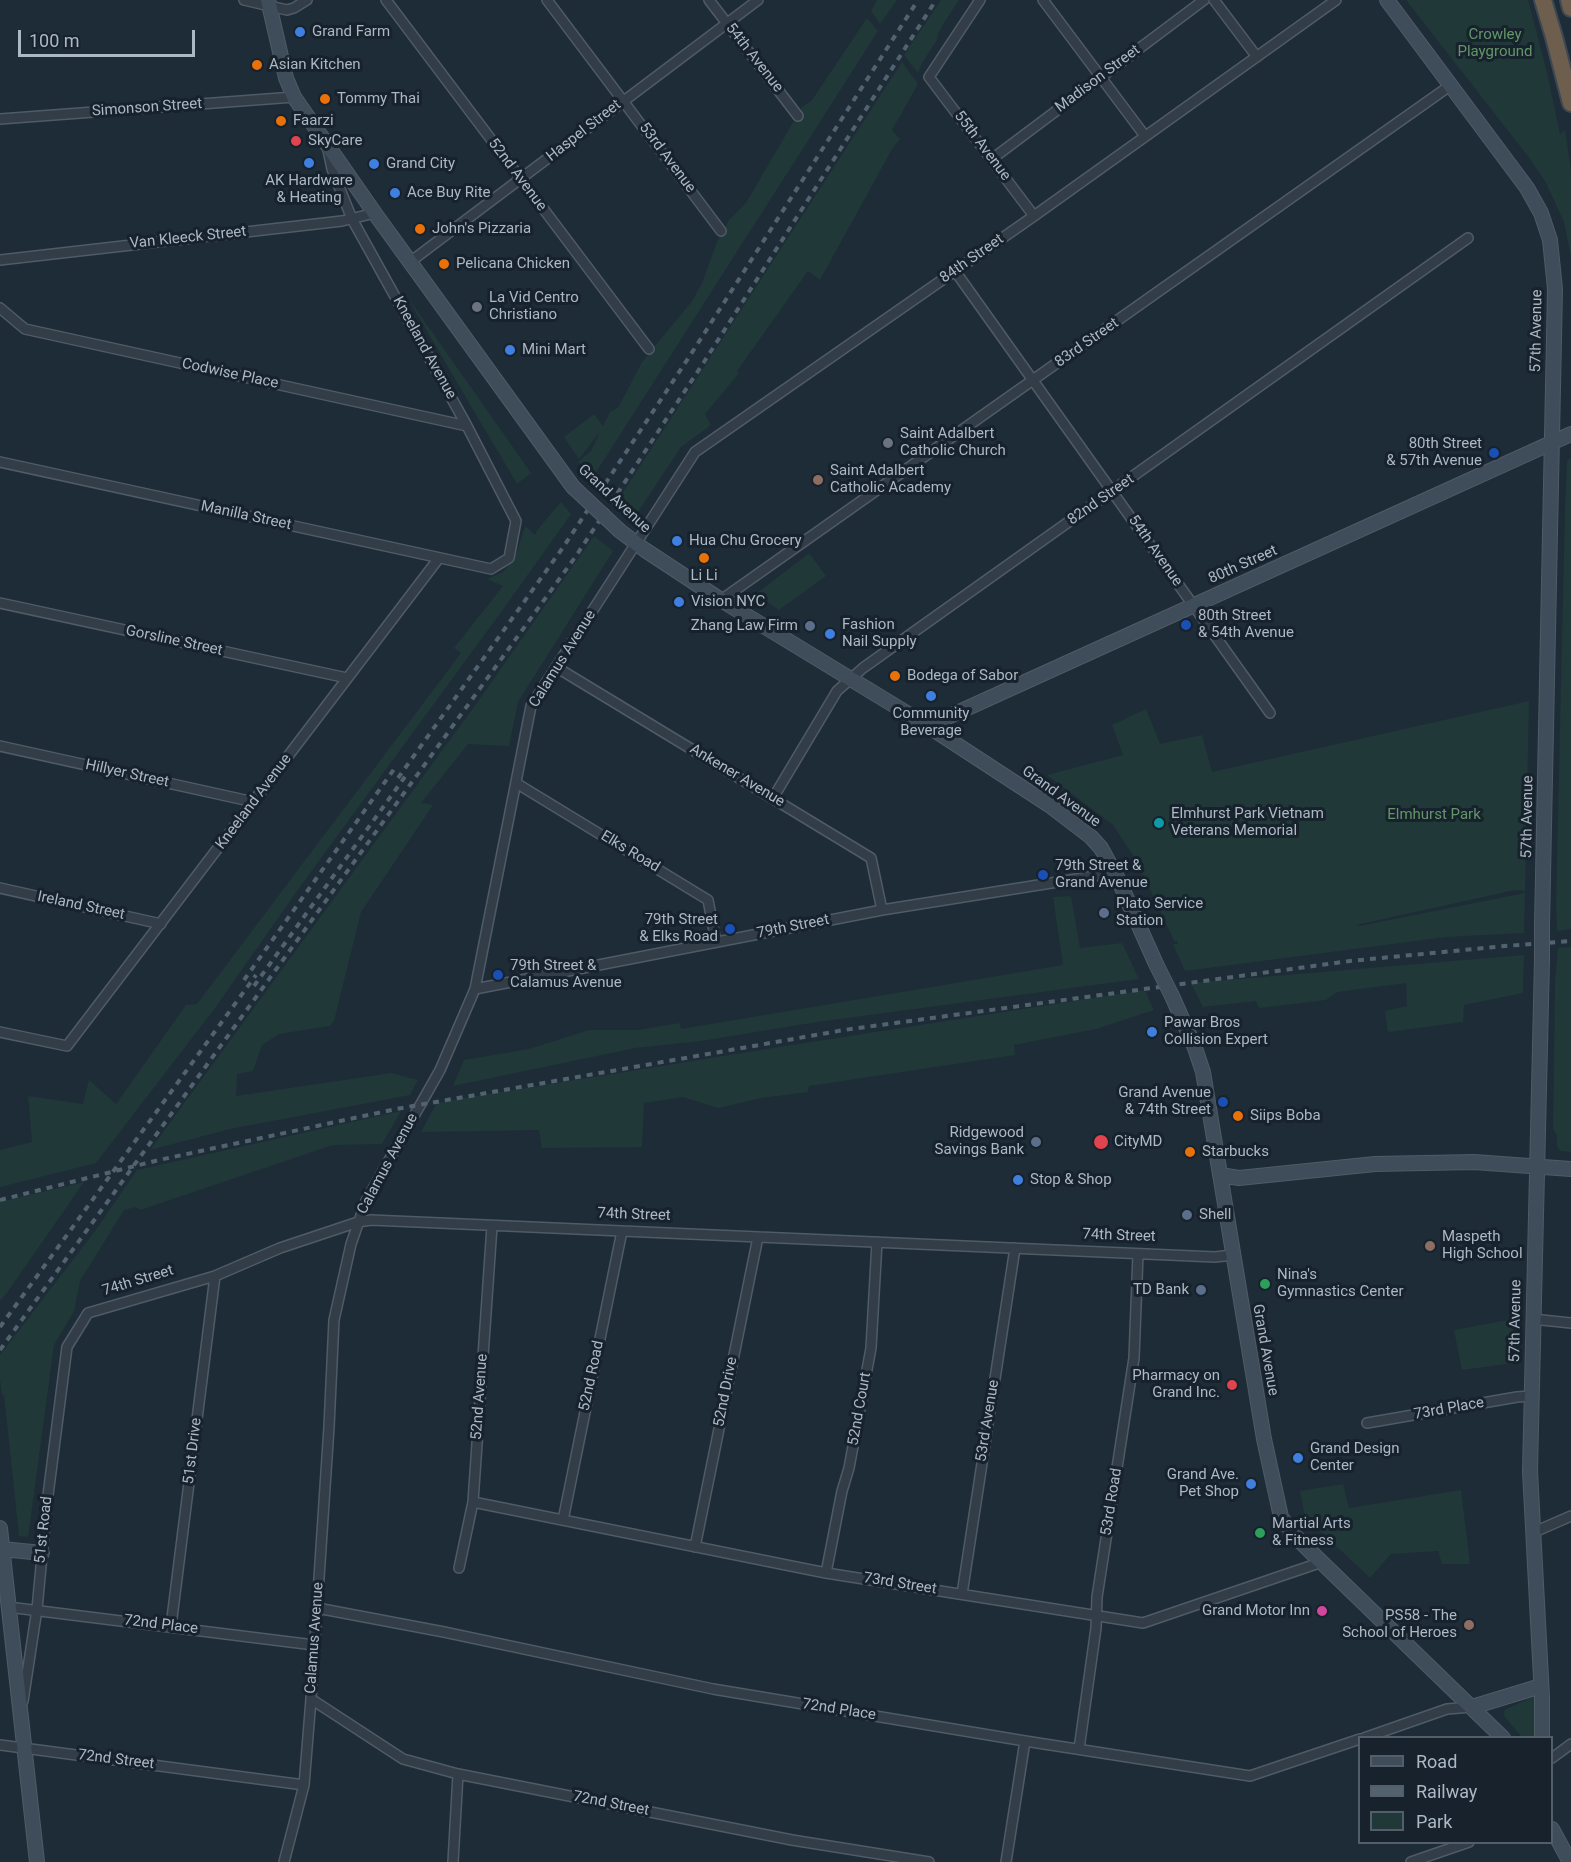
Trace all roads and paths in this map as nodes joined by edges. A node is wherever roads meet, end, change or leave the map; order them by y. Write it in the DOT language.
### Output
graph roads {
  1 [pos="244,0"];
  2 [pos="307,0"];
  3 [pos="386,0"];
  4 [pos="547,0"];
  5 [pos="709,0"];
  6 [pos="758,0"];
  7 [pos="980,0"];
  8 [pos="1043,0"];
  9 [pos="1204,0"];
  10 [pos="1214,0"];
  11 [pos="1336,0"];
  12 [pos="1387,0"];
  13 [pos="1542,0"];
  14 [pos="1569,0"];
  15 [pos="269,3"];
  16 [pos="1571,8"];
  17 [pos="727,23"];
  18 [pos="1257,57"];
  19 [pos="1101,77"];
  20 [pos="1451,85"];
  21 [pos="294,97"];
  22 [pos="623,101"];
  23 [pos="1571,103"];
  24 [pos="798,116"];
  25 [pos="0,119"];
  26 [pos="1145,136"];
  27 [pos="326,144"];
  28 [pos="992,159"];
  29 [pos="521,180"];
  30 [pos="375,213"];
  31 [pos="1034,216"];
  32 [pos="352,219"];
  33 [pos="721,231"];
  34 [pos="1468,238"];
  35 [pos="0,260"];
  36 [pos="410,262"];
  37 [pos="956,271"];
  38 [pos="0,308"];
  39 [pos="649,349"];
  40 [pos="1034,381"];
  41 [pos="467,426"];
  42 [pos="1571,435"];
  43 [pos="1551,443"];
  44 [pos="0,462"];
  45 [pos="1113,492"];
  46 [pos="636,544"];
  47 [pos="439,558"];
  48 [pos="491,569"];
  49 [pos="721,600"];
  50 [pos="0,603"];
  51 [pos="1194,606"];
  52 [pos="556,668"];
  53 [pos="347,678"];
  54 [pos="850,680"];
  55 [pos="1270,713"];
  56 [pos="928,726"];
  57 [pos="0,746"];
  58 [pos="516,783"];
  59 [pos="773,798"];
  60 [pos="254,802"];
  61 [pos="1112,870"];
  62 [pos="0,888"];
  63 [pos="882,910"];
  64 [pos="161,924"];
  65 [pos="716,942"];
  66 [pos="475,989"];
  67 [pos="0,1032"];
  68 [pos="1536,1166"];
  69 [pos="1571,1169"];
  70 [pos="1220,1175"];
  71 [pos="358,1222"];
  72 [pos="492,1226"];
  73 [pos="622,1231"];
  74 [pos="758,1237"];
  75 [pos="876,1242"];
  76 [pos="1015,1248"];
  77 [pos="1138,1254"];
  78 [pos="1233,1255"];
  79 [pos="215,1276"];
  80 [pos="1532,1319"];
  81 [pos="1571,1323"];
  82 [pos="67,1347"];
  83 [pos="1531,1396"];
  84 [pos="1367,1423"];
  85 [pos="473,1503"];
  86 [pos="1571,1516"];
  87 [pos="563,1520"];
  88 [pos="0,1528"];
  89 [pos="1532,1533"];
  90 [pos="695,1547"];
  91 [pos="3,1549"];
  92 [pos="42,1553"];
  93 [pos="1322,1562"];
  94 [pos="459,1568"];
  95 [pos="826,1573"];
  96 [pos="962,1594"];
  97 [pos="9,1606"];
  98 [pos="317,1608"];
  99 [pos="37,1609"];
  100 [pos="1096,1616"];
  101 [pos="171,1626"];
  102 [pos="314,1645"];
  103 [pos="1541,1686"];
  104 [pos="311,1699"];
  105 [pos="1472,1707"];
  106 [pos="21,1713"];
  107 [pos="1367,1736"];
  108 [pos="1502,1736"];
  109 [pos="1542,1736"];
  110 [pos="1358,1739"];
  111 [pos="1025,1741"];
  112 [pos="1571,1744"];
  113 [pos="0,1745"];
  114 [pos="25,1748"];
  115 [pos="1079,1749"];
  116 [pos="1554,1754"];
  117 [pos="458,1774"];
  118 [pos="304,1785"];
  119 [pos="1553,1832"];
  120 [pos="1463,1844"];
  121 [pos="37,1862"];
  122 [pos="284,1862"];
  123 [pos="453,1862"];
  124 [pos="929,1862"];
  125 [pos="1006,1862"];
  126 [pos="1411,1862"];
  127 [pos="1570,1862"];
  1 -- 15 [label="street"];
  2 -- 15 [label="street"];
  3 -- 29 [label="street, 52nd Avenue"];
  4 -- 22 [label="street, 53rd Avenue"];
  5 -- 17 [label="street, 54th Avenue"];
  6 -- 17 [label="street, Haspel Street"];
  7 -- 28 [label="street, 55th Avenue"];
  8 -- 19 [label="street"];
  9 -- 19 [label="street, Madison Street"];
  10 -- 18 [label="street"];
  11 -- 18 [label="street, 84th Street"];
  12 -- 20 [label="street, 57th Avenue"];
  13 -- 23 [label="highway"];
  14 -- 16 [label="highway"];
  15 -- 21 [label="street, Grand Avenue"];
  17 -- 22 [label="street, Haspel Street"];
  17 -- 24 [label="street, 54th Avenue"];
  18 -- 26 [label="street, 84th Street"];
  19 -- 26 [label="street"];
  19 -- 28 [label="street, Madison Street"];
  20 -- 40 [label="street, 83rd Street"];
  20 -- 43 [label="street, 57th Avenue"];
  21 -- 25 [label="street, Simonson Street"];
  21 -- 27 [label="street, Grand Avenue"];
  22 -- 29 [label="street, Haspel Street"];
  22 -- 33 [label="street, 53rd Avenue"];
  26 -- 31 [label="street, 84th Street"];
  27 -- 30 [label="street, Grand Avenue"];
  27 -- 32 [label="street, Grand Avenue"];
  28 -- 31 [label="street, 55th Avenue"];
  29 -- 36 [label="street, Haspel Street"];
  29 -- 39 [label="street, 52nd Avenue"];
  30 -- 32 [label="street, Van Kleeck Street"];
  30 -- 36 [label="street, Grand Avenue"];
  31 -- 37 [label="street, 84th Street"];
  32 -- 35 [label="street, Van Kleeck Street"];
  32 -- 41 [label="street, Kneeland Avenue"];
  34 -- 45 [label="street, 82nd Street"];
  36 -- 46 [label="street, Grand Avenue, bridge"];
  37 -- 40 [label="street, 54th Avenue"];
  37 -- 46 [label="street, 84th Street"];
  38 -- 41 [label="street, Codwise Place"];
  40 -- 45 [label="street, 54th Avenue"];
  40 -- 49 [label="street, 83rd Street"];
  41 -- 48 [label="street, Kneeland Avenue"];
  42 -- 43 [label="street, 80th Street"];
  43 -- 51 [label="street, 80th Street"];
  43 -- 68 [label="street, 57th Avenue, bridge"];
  44 -- 47 [label="street, Manilla Street"];
  45 -- 51 [label="street, 54th Avenue"];
  45 -- 54 [label="street, 82nd Street"];
  46 -- 49 [label="street, Grand Avenue"];
  46 -- 52 [label="street, Calamus Avenue"];
  47 -- 48 [label="street, Manilla Street"];
  47 -- 53 [label="street, Kneeland Avenue"];
  49 -- 54 [label="street, Grand Avenue"];
  50 -- 53 [label="street, Gorsline Street"];
  51 -- 55 [label="street, 54th Avenue"];
  51 -- 56 [label="street, 80th Street"];
  52 -- 58 [label="street, Calamus Avenue"];
  52 -- 59 [label="street, Ankener Avenue"];
  53 -- 60 [label="street, Kneeland Avenue"];
  54 -- 56 [label="street, Grand Avenue"];
  54 -- 59 [label="street, 82nd Street"];
  56 -- 61 [label="street, Grand Avenue"];
  57 -- 60 [label="street, Hillyer Street"];
  58 -- 65 [label="street, Elks Road"];
  58 -- 66 [label="street, Calamus Avenue"];
  59 -- 63 [label="street, Ankener Avenue"];
  60 -- 64 [label="street, Kneeland Avenue"];
  61 -- 63 [label="street, 79th Street"];
  61 -- 70 [label="street, Grand Avenue, bridge"];
  62 -- 64 [label="street, Ireland Street"];
  63 -- 65 [label="street, 79th Street"];
  64 -- 67 [label="street, Kneeland Avenue"];
  65 -- 66 [label="street, 79th Street"];
  66 -- 71 [label="street, Calamus Avenue"];
  68 -- 69 [label="street"];
  68 -- 70 [label="street"];
  68 -- 80 [label="street, 57th Avenue"];
  70 -- 78 [label="street, Grand Avenue"];
  71 -- 72 [label="street, 74th Street"];
  71 -- 79 [label="street, 74th Street"];
  71 -- 98 [label="street, Calamus Avenue"];
  72 -- 73 [label="street, 74th Street"];
  72 -- 85 [label="street, 52nd Avenue"];
  73 -- 74 [label="street, 74th Street"];
  73 -- 87 [label="street, 52nd Road"];
  74 -- 75 [label="street, 74th Street"];
  74 -- 90 [label="street, 52nd Drive"];
  75 -- 76 [label="street, 74th Street"];
  75 -- 95 [label="street, 52nd Court"];
  76 -- 77 [label="street, 74th Street"];
  76 -- 96 [label="street, 53rd Avenue"];
  77 -- 78 [label="street, 74th Street"];
  77 -- 100 [label="street, 53rd Road"];
  78 -- 93 [label="street, Grand Avenue"];
  79 -- 82 [label="street, 74th Street"];
  79 -- 101 [label="street, 51st Drive"];
  80 -- 81 [label="street"];
  80 -- 83 [label="street, 57th Avenue"];
  82 -- 92 [label="street, 51st Road"];
  83 -- 84 [label="street, 73rd Place"];
  83 -- 89 [label="street, 57th Avenue"];
  85 -- 87 [label="street, 73rd Street"];
  85 -- 94 [label="street, 52nd Avenue"];
  86 -- 89 [label="street"];
  87 -- 90 [label="street, 73rd Street"];
  88 -- 91 [label="street"];
  89 -- 103 [label="street, 57th Avenue"];
  90 -- 95 [label="street, 73rd Street"];
  91 -- 92 [label="street"];
  91 -- 97 [label="street"];
  92 -- 99 [label="street, 51st Road"];
  93 -- 100 [label="street, 73rd Street"];
  93 -- 105 [label="street, Grand Avenue"];
  95 -- 96 [label="street, 73rd Street"];
  96 -- 100 [label="street, 73rd Street"];
  97 -- 99 [label="street, 72nd Place"];
  97 -- 106 [label="street"];
  98 -- 102 [label="street, Calamus Avenue"];
  98 -- 111 [label="street, 72nd Place"];
  99 -- 101 [label="street, 72nd Place"];
  99 -- 106 [label="street, 51st Road"];
  100 -- 115 [label="street, 53rd Road"];
  101 -- 102 [label="street, 72nd Place"];
  102 -- 104 [label="street, Calamus Avenue"];
  103 -- 105 [label="street"];
  103 -- 109 [label="street, 57th Avenue"];
  104 -- 117 [label="street, 72nd Street"];
  104 -- 118 [label="street, Calamus Avenue"];
  105 -- 107 [label="street, 72nd Place"];
  105 -- 108 [label="street, Grand Avenue"];
  106 -- 114 [label="street"];
  110 -- 115 [label="street, 72nd Place"];
  111 -- 115 [label="street, 72nd Place"];
  111 -- 125 [label="street"];
  112 -- 116 [label="street"];
  113 -- 114 [label="street, 72nd Street"];
  114 -- 118 [label="street, 72nd Street"];
  114 -- 121 [label="street"];
  117 -- 123 [label="street"];
  117 -- 124 [label="street, 72nd Street"];
  118 -- 122 [label="street, Calamus Avenue"];
  119 -- 127 [label="street"];
  120 -- 126 [label="street"];
}
